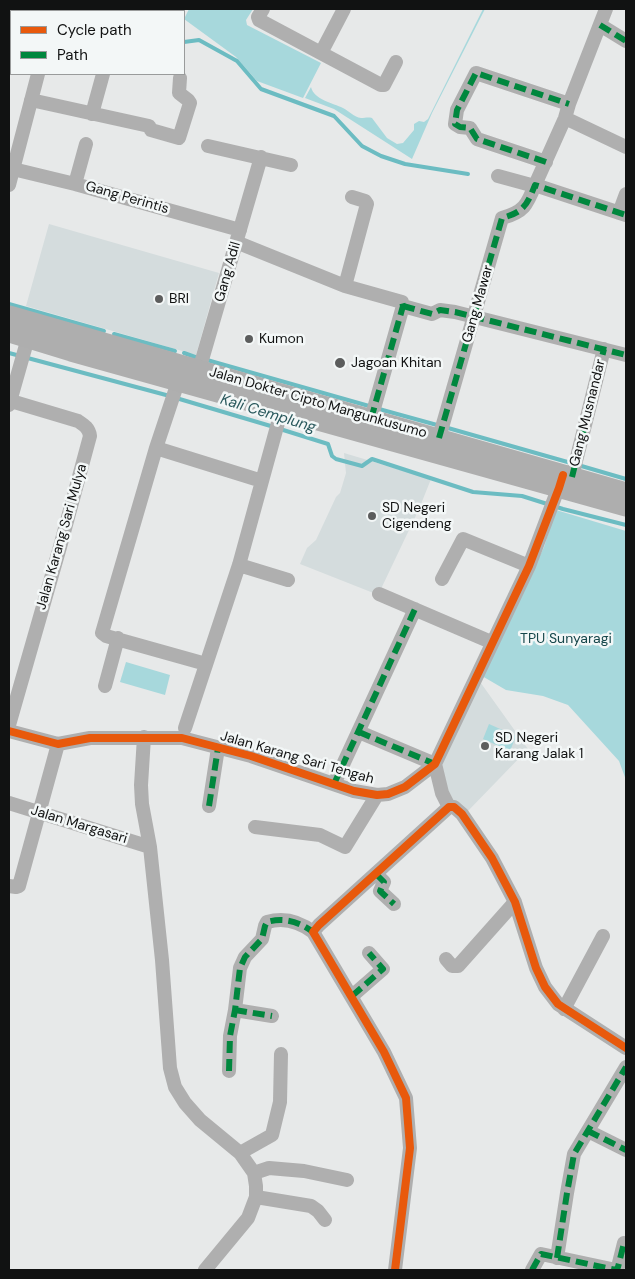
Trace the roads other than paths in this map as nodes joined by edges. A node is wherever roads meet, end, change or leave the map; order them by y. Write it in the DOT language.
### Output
graph roads {
  1 [pos="263,9"];
  2 [pos="344,9"];
  3 [pos="606,9"];
  4 [pos="600,25"];
  5 [pos="626,41"];
  6 [pos="321,53"];
  7 [pos="396,62"];
  8 [pos="38,75"];
  9 [pos="103,75"];
  10 [pos="180,78"];
  11 [pos="31,100"];
  12 [pos="569,104"];
  13 [pos="92,114"];
  14 [pos="565,118"];
  15 [pos="86,144"];
  16 [pos="208,146"];
  17 [pos="626,147"];
  18 [pos="261,157"];
  19 [pos="546,162"];
  20 [pos="290,165"];
  21 [pos="14,169"];
  22 [pos="498,176"];
  23 [pos="75,184"];
  24 [pos="9,185"];
  25 [pos="535,185"];
  26 [pos="352,197"];
  27 [pos="622,208"];
  28 [pos="238,236"];
  29 [pos="345,286"];
  30 [pos="402,304"];
  31 [pos="9,315"];
  32 [pos="474,317"];
  33 [pos="9,333"];
  34 [pos="29,335"];
  35 [pos="604,349"];
  36 [pos="626,355"];
  37 [pos="184,386"];
  38 [pos="10,403"];
  39 [pos="283,406"];
  40 [pos="371,419"];
  41 [pos="439,438"];
  42 [pos="156,448"];
  43 [pos="262,481"];
  44 [pos="560,491"];
  45 [pos="626,492"];
  46 [pos="626,507"];
  47 [pos="239,565"];
  48 [pos="529,566"];
  49 [pos="442,579"];
  50 [pos="288,580"];
  51 [pos="380,594"];
  52 [pos="415,609"];
  53 [pos="118,638"];
  54 [pos="492,642"];
  55 [pos="206,664"];
  56 [pos="104,686"];
  57 [pos="9,725"];
  58 [pos="185,728"];
  59 [pos="9,731"];
  60 [pos="359,732"];
  61 [pos="144,737"];
  62 [pos="58,744"];
  63 [pos="218,748"];
  64 [pos="434,764"];
  65 [pos="334,784"];
  66 [pos="377,795"];
  67 [pos="9,804"];
  68 [pos="209,806"];
  69 [pos="449,807"];
  70 [pos="40,812"];
  71 [pos="254,827"];
  72 [pos="150,847"];
  73 [pos="376,874"];
  74 [pos="9,886"];
  75 [pos="515,902"];
  76 [pos="394,904"];
  77 [pos="313,932"];
  78 [pos="603,936"];
  79 [pos="369,953"];
  80 [pos="446,959"];
  81 [pos="352,996"];
  82 [pos="564,1009"];
  83 [pos="235,1010"];
  84 [pos="272,1016"];
  85 [pos="626,1048"];
  86 [pos="281,1054"];
  87 [pos="626,1067"];
  88 [pos="229,1070"];
  89 [pos="588,1131"];
  90 [pos="626,1150"];
  91 [pos="240,1153"];
  92 [pos="254,1173"];
  93 [pos="347,1180"];
  94 [pos="256,1197"];
  95 [pos="326,1220"];
  96 [pos="624,1243"];
  97 [pos="557,1258"];
  98 [pos="205,1270"];
  99 [pos="395,1270"];
  100 [pos="532,1270"];
  1 -- 6 [label="street"];
  2 -- 6 [label="street"];
  3 -- 4 [label="street, Gang Mawar"];
  4 -- 5 [label="street"];
  4 -- 12 [label="street, Gang Mawar"];
  6 -- 7 [label="street"];
  8 -- 11 [label="street"];
  9 -- 13 [label="street"];
  10 -- 13 [label="street"];
  11 -- 13 [label="street"];
  11 -- 21 [label="street"];
  12 -- 14 [label="street, Gang Mawar"];
  12 -- 19 [label="street"];
  14 -- 17 [label="street"];
  14 -- 19 [label="street, Gang Mawar"];
  15 -- 23 [label="street"];
  16 -- 18 [label="street"];
  18 -- 20 [label="street"];
  18 -- 28 [label="street, Gang Adil"];
  19 -- 25 [label="street, Gang Mawar"];
  21 -- 23 [label="street, Gang Perintis"];
  21 -- 24 [label="street"];
  22 -- 25 [label="street"];
  23 -- 28 [label="street, Gang Perintis"];
  25 -- 27 [label="street"];
  25 -- 32 [label="street, Gang Mawar"];
  26 -- 29 [label="street"];
  28 -- 29 [label="street, Gang Perintis"];
  28 -- 37 [label="street, Gang Adil"];
  29 -- 30 [label="street, Gang Perintis"];
  30 -- 32 [label="street, Gang Perintis"];
  30 -- 40 [label="street"];
  31 -- 34 [label="main road, Jalan Dokter Cipto Mangunkusumo"];
  32 -- 35 [label="street, Gang Perintis"];
  32 -- 41 [label="street, Gang Mawar"];
  33 -- 34 [label="main road, Jalan Dokter Cipto Mangunkusumo"];
  34 -- 37 [label="main road, Jalan Dokter Cipto Mangunkusumo"];
  34 -- 38 [label="street"];
  35 -- 36 [label="street, Gang Perintis"];
  35 -- 44 [label="street, Gang Musnandar"];
  37 -- 39 [label="main road, Jalan Dokter Cipto Mangunkusumo"];
  37 -- 42 [label="street, Gang Adil"];
  38 -- 57 [label="street, Jalan Karang Sari Mulya"];
  39 -- 40 [label="main road, Jalan Dokter Cipto Mangunkusumo"];
  39 -- 43 [label="street"];
  39 -- 44 [label="main road, Jalan Dokter Cipto Mangunkusumo"];
  40 -- 41 [label="main road, Jalan Dokter Cipto Mangunkusumo"];
  41 -- 44 [label="main road, Jalan Dokter Cipto Mangunkusumo"];
  42 -- 43 [label="street"];
  42 -- 53 [label="street, Gang Adil"];
  43 -- 47 [label="street"];
  44 -- 45 [label="main road, Jalan Dokter Cipto Mangunkusumo"];
  44 -- 46 [label="main road, Jalan Dokter Cipto Mangunkusumo"];
  44 -- 48 [label="street, Jalan Karang Sari Tengah"];
  47 -- 50 [label="street"];
  47 -- 55 [label="street"];
  48 -- 49 [label="street"];
  48 -- 54 [label="street, Jalan Karang Sari Tengah"];
  51 -- 52 [label="street"];
  52 -- 54 [label="street"];
  52 -- 60 [label="street"];
  53 -- 55 [label="street"];
  53 -- 56 [label="street"];
  54 -- 64 [label="street, Jalan Karang Sari Tengah"];
  55 -- 58 [label="street"];
  59 -- 62 [label="street, Jalan Karang Sari Tengah"];
  60 -- 64 [label="street"];
  60 -- 65 [label="street"];
  61 -- 62 [label="street, Jalan Karang Sari Tengah"];
  61 -- 63 [label="street, Jalan Karang Sari Tengah"];
  61 -- 72 [label="street"];
  62 -- 70 [label="street"];
  63 -- 65 [label="street, Jalan Karang Sari Tengah"];
  63 -- 68 [label="street"];
  64 -- 66 [label="street, Jalan Karang Sari Tengah"];
  64 -- 69 [label="street"];
  65 -- 66 [label="street, Jalan Karang Sari Tengah"];
  66 -- 71 [label="street"];
  67 -- 70 [label="street, Jalan Margasari"];
  69 -- 73 [label="street"];
  69 -- 75 [label="street"];
  70 -- 72 [label="street, Jalan Margasari"];
  70 -- 74 [label="street"];
  72 -- 91 [label="street"];
  73 -- 76 [label="street"];
  73 -- 77 [label="street"];
  75 -- 80 [label="street"];
  75 -- 82 [label="street"];
  77 -- 81 [label="street"];
  77 -- 83 [label="street"];
  78 -- 82 [label="street"];
  79 -- 81 [label="street"];
  81 -- 99 [label="street"];
  82 -- 85 [label="street"];
  83 -- 84 [label="street"];
  83 -- 88 [label="street"];
  86 -- 91 [label="street"];
  87 -- 89 [label="street"];
  89 -- 90 [label="street"];
  89 -- 97 [label="street"];
  91 -- 92 [label="street"];
  92 -- 93 [label="street"];
  92 -- 94 [label="street"];
  94 -- 95 [label="street"];
  94 -- 98 [label="street"];
  96 -- 97 [label="street"];
  97 -- 100 [label="street"];
}
